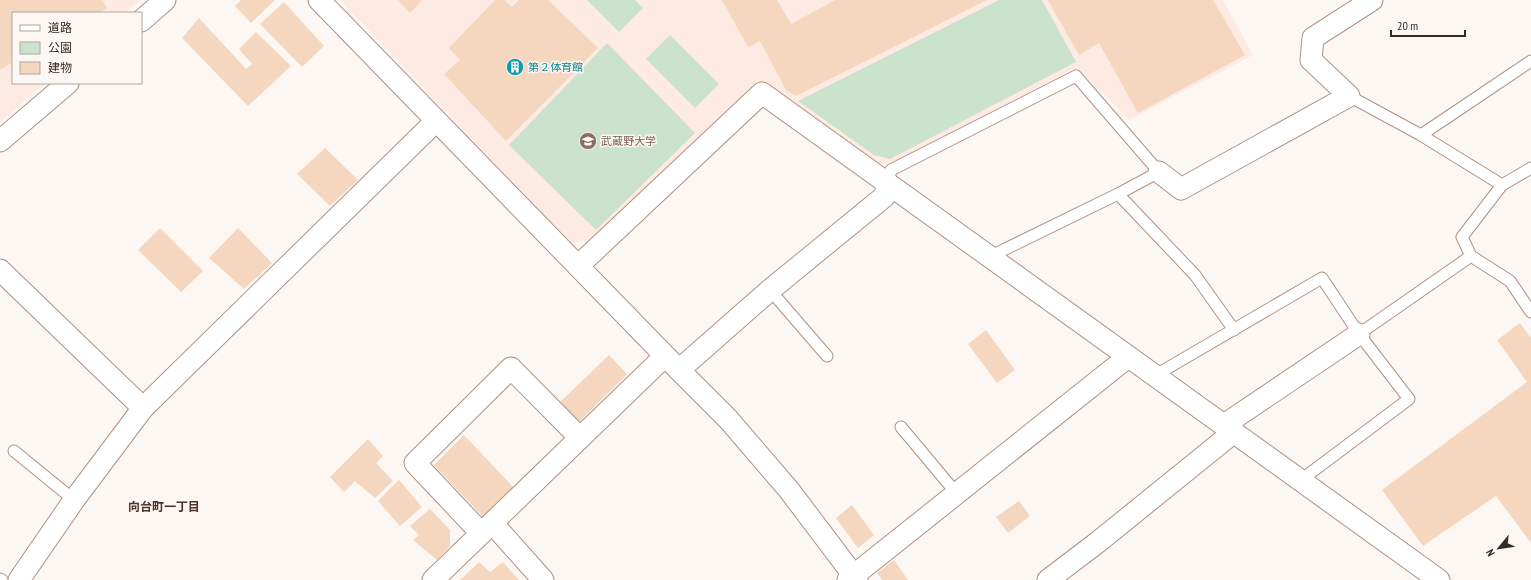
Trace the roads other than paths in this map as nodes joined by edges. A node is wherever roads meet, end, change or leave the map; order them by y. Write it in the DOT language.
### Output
graph roads {
  1 [pos="165,0"];
  2 [pos="319,0"];
  3 [pos="1372,0"];
  4 [pos="142,20"];
  5 [pos="1531,61"];
  6 [pos="67,84"];
  7 [pos="1349,96"];
  8 [pos="436,121"];
  9 [pos="1421,135"];
  10 [pos="0,141"];
  11 [pos="1531,168"];
  12 [pos="1159,172"];
  13 [pos="887,185"];
  14 [pos="1502,185"];
  15 [pos="1118,194"];
  16 [pos="1471,256"];
  17 [pos="989,257"];
  18 [pos="578,266"];
  19 [pos="0,270"];
  20 [pos="770,290"];
  21 [pos="1531,312"];
  22 [pos="1234,330"];
  23 [pos="1359,334"];
  24 [pos="827,356"];
  25 [pos="1128,357"];
  26 [pos="672,363"];
  27 [pos="1154,376"];
  28 [pos="143,408"];
  29 [pos="901,427"];
  30 [pos="1229,428"];
  31 [pos="580,438"];
  32 [pos="14,451"];
  33 [pos="1301,480"];
  34 [pos="957,494"];
  35 [pos="74,500"];
  36 [pos="487,528"];
  37 [pos="853,578"];
  38 [pos="19,580"];
  39 [pos="433,580"];
  40 [pos="543,580"];
  41 [pos="1048,580"];
  42 [pos="1439,580"];
  1 -- 4 [label="street"];
  2 -- 8 [label="street"];
  3 -- 7 [label="street"];
  5 -- 9 [label="lane"];
  6 -- 10 [label="street"];
  7 -- 9 [label="lane"];
  7 -- 12 [label="street"];
  8 -- 18 [label="street"];
  8 -- 28 [label="street"];
  9 -- 14 [label="lane"];
  11 -- 14 [label="lane"];
  12 -- 13 [label="lane"];
  12 -- 15 [label="lane"];
  13 -- 17 [label="street"];
  13 -- 18 [label="street"];
  13 -- 20 [label="street"];
  14 -- 16 [label="lane"];
  15 -- 17 [label="lane"];
  15 -- 22 [label="lane"];
  16 -- 21 [label="lane"];
  16 -- 23 [label="lane"];
  17 -- 25 [label="street"];
  18 -- 26 [label="street"];
  19 -- 28 [label="street"];
  20 -- 24 [label="lane"];
  20 -- 26 [label="street"];
  22 -- 23 [label="lane"];
  22 -- 27 [label="lane"];
  23 -- 30 [label="street"];
  23 -- 33 [label="lane"];
  25 -- 27 [label="street"];
  25 -- 34 [label="street"];
  26 -- 31 [label="street"];
  26 -- 37 [label="street"];
  27 -- 30 [label="street"];
  28 -- 35 [label="street"];
  29 -- 34 [label="lane"];
  30 -- 33 [label="street"];
  30 -- 41 [label="street"];
  31 -- 36 [label="street"];
  31 -- 36 [label="street"];
  32 -- 35 [label="lane"];
  33 -- 42 [label="street"];
  34 -- 37 [label="street"];
  35 -- 38 [label="street"];
  36 -- 39 [label="street"];
  36 -- 40 [label="street"];
}
